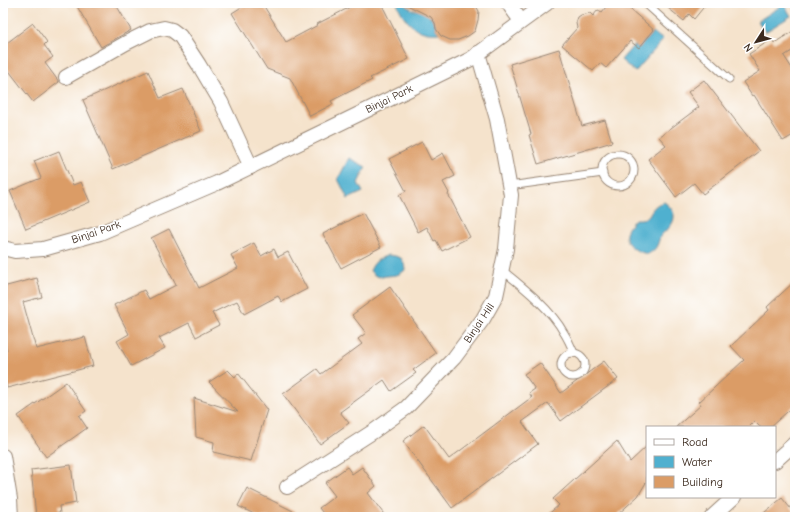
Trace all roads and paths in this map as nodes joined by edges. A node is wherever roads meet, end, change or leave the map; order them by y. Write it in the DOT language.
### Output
graph roads {
  1 [pos="508,3"];
  2 [pos="547,3"];
  3 [pos="645,3"];
  4 [pos="521,21"];
  5 [pos="478,53"];
  6 [pos="66,77"];
  7 [pos="729,79"];
  8 [pos="251,167"];
  9 [pos="602,173"];
  10 [pos="509,186"];
  11 [pos="3,248"];
  12 [pos="501,269"];
  13 [pos="574,353"];
  14 [pos="795,442"];
  15 [pos="3,456"];
  16 [pos="776,459"];
  17 [pos="287,487"];
  18 [pos="733,498"];
  19 [pos="11,517"];
  20 [pos="712,517"];
  1 -- 4 [label="street"];
  2 -- 4 [label="street, Binjai Park"];
  3 -- 7 [label="lane"];
  4 -- 5 [label="street, Binjai Park"];
  5 -- 8 [label="street, Binjai Park"];
  5 -- 10 [label="street, Binjai Hill"];
  6 -- 8 [label="street"];
  8 -- 11 [label="street, Binjai Park"];
  9 -- 9 [label="lane"];
  9 -- 10 [label="lane"];
  10 -- 12 [label="street, Binjai Hill"];
  12 -- 13 [label="lane"];
  12 -- 17 [label="street, Binjai Hill"];
  14 -- 16 [label="street"];
  15 -- 19 [label="street"];
  18 -- 20 [label="street"];
}
